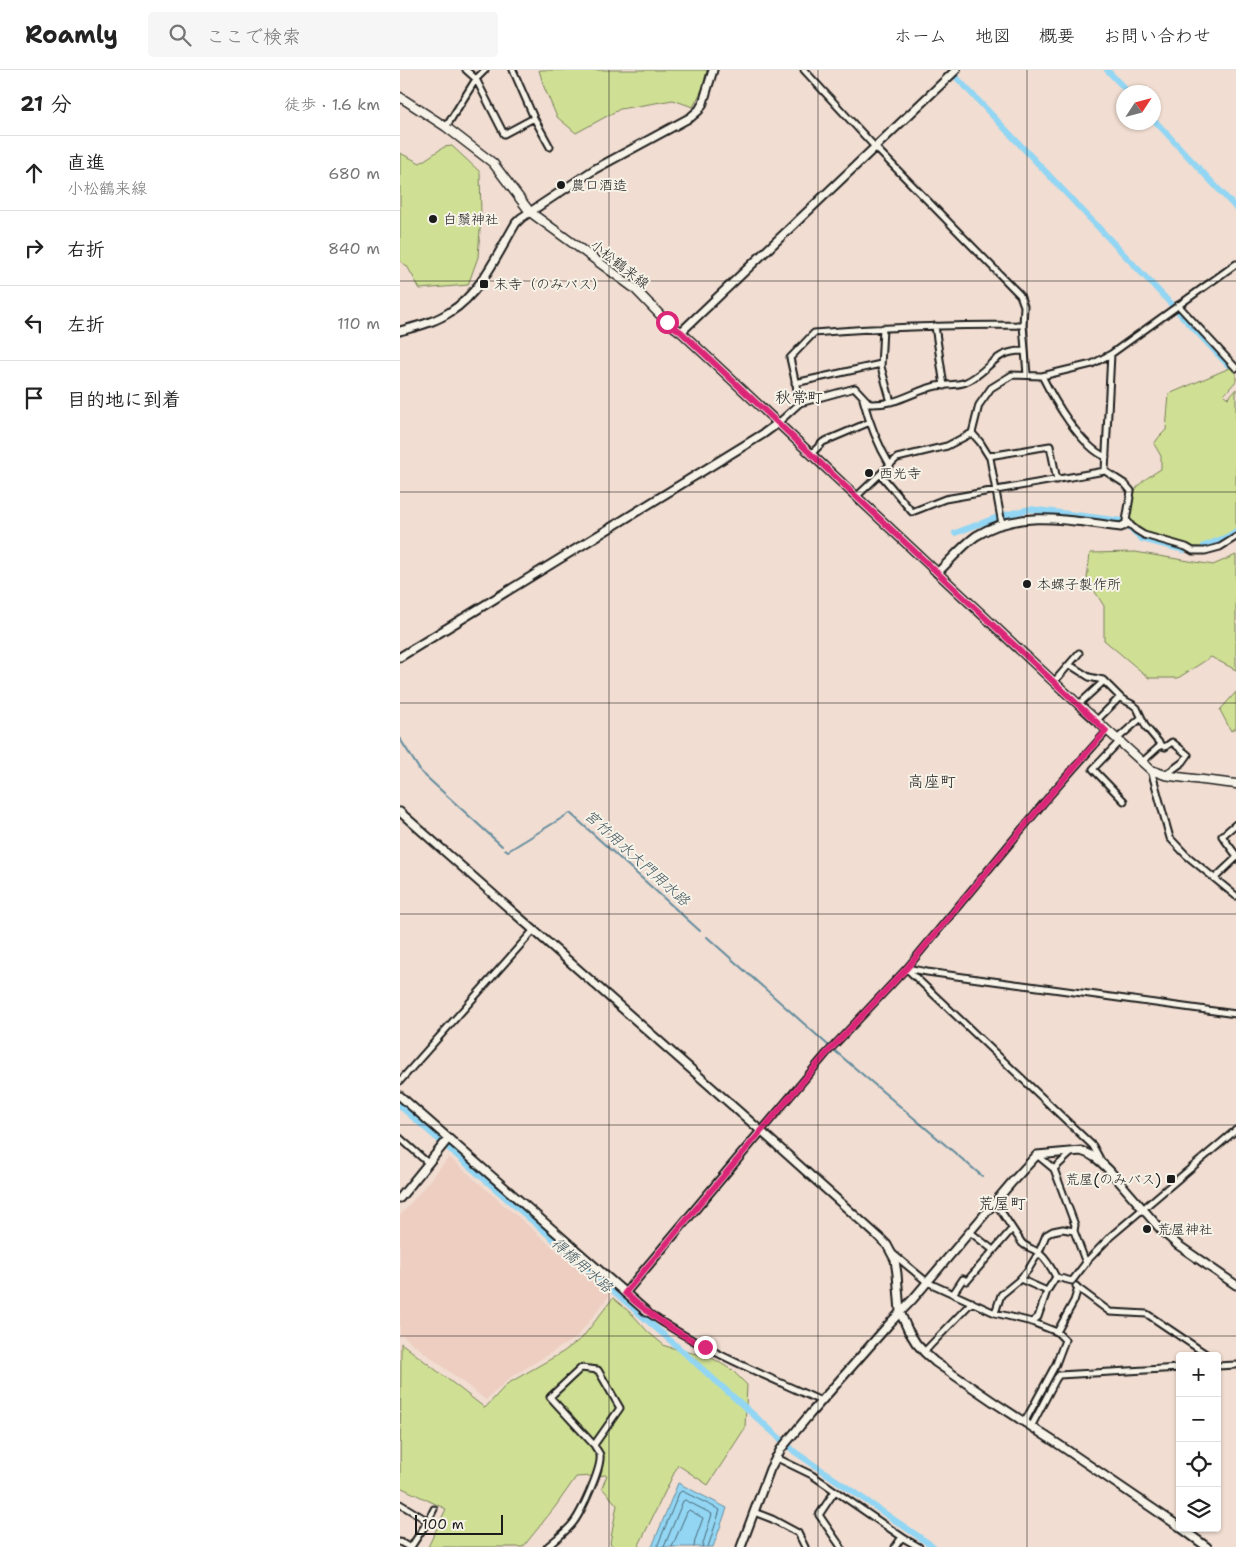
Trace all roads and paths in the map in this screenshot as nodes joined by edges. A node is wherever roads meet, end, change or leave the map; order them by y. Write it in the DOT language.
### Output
graph roads {
  1 [pos="466,70"];
  2 [pos="485,70"];
  3 [pos="513,70"];
  4 [pos="713,70"];
  5 [pos="804,70"];
  6 [pos="956,70"];
  7 [pos="476,79"];
  8 [pos="400,97"];
  9 [pos="534,118"];
  10 [pos="446,127"];
  11 [pos="875,146"];
  12 [pos="550,148"];
  13 [pos="530,212"];
  14 [pos="1236,264"];
  15 [pos="1178,305"];
  16 [pos="1023,325"];
  17 [pos="935,326"];
  18 [pos="883,328"];
  19 [pos="400,331"];
  20 [pos="681,332"];
  21 [pos="1025,351"];
  22 [pos="1111,354"];
  23 [pos="881,364"];
  24 [pos="1236,368"];
  25 [pos="1027,375"];
  26 [pos="1042,376"];
  27 [pos="795,383"];
  28 [pos="944,386"];
  29 [pos="862,396"];
  30 [pos="891,402"];
  31 [pos="800,403"];
  32 [pos="870,422"];
  33 [pos="778,423"];
  34 [pos="972,433"];
  35 [pos="811,454"];
  36 [pos="989,456"];
  37 [pos="1106,457"];
  38 [pos="890,465"];
  39 [pos="1106,471"];
  40 [pos="881,475"];
  41 [pos="1057,480"];
  42 [pos="997,490"];
  43 [pos="856,497"];
  44 [pos="1128,523"];
  45 [pos="1002,524"];
  46 [pos="1236,537"];
  47 [pos="937,573"];
  48 [pos="1079,653"];
  49 [pos="400,657"];
  50 [pos="1070,665"];
  51 [pos="1104,681"];
  52 [pos="1054,682"];
  53 [pos="1120,697"];
  54 [pos="1078,704"];
  55 [pos="1141,718"];
  56 [pos="1096,721"];
  57 [pos="1106,731"];
  58 [pos="1118,741"];
  59 [pos="1161,746"];
  60 [pos="1142,762"];
  61 [pos="1151,770"];
  62 [pos="1165,775"];
  63 [pos="1236,784"];
  64 [pos="1124,801"];
  65 [pos="400,812"];
  66 [pos="1236,824"];
  67 [pos="1236,857"];
  68 [pos="1215,878"];
  69 [pos="1236,896"];
  70 [pos="533,931"];
  71 [pos="907,968"];
  72 [pos="1236,1014"];
  73 [pos="400,1081"];
  74 [pos="400,1096"];
  75 [pos="1236,1130"];
  76 [pos="761,1131"];
  77 [pos="400,1138"];
  78 [pos="445,1142"];
  79 [pos="1073,1152"];
  80 [pos="1038,1155"];
  81 [pos="1101,1162"];
  82 [pos="428,1163"];
  83 [pos="1054,1169"];
  84 [pos="403,1189"];
  85 [pos="400,1198"];
  86 [pos="995,1202"];
  87 [pos="1143,1210"];
  88 [pos="1012,1229"];
  89 [pos="1074,1230"];
  90 [pos="970,1232"];
  91 [pos="993,1250"];
  92 [pos="890,1251"];
  93 [pos="1038,1252"];
  94 [pos="1086,1263"];
  95 [pos="1056,1277"];
  96 [pos="1020,1279"];
  97 [pos="1072,1281"];
  98 [pos="927,1282"];
  99 [pos="1236,1285"];
  100 [pos="1078,1288"];
  101 [pos="1047,1291"];
  102 [pos="625,1293"];
  103 [pos="953,1294"];
  104 [pos="972,1302"];
  105 [pos="646,1312"];
  106 [pos="900,1312"];
  107 [pos="995,1313"];
  108 [pos="1032,1322"];
  109 [pos="1056,1332"];
  110 [pos="924,1352"];
  111 [pos="1203,1352"];
  112 [pos="1236,1365"];
  113 [pos="1221,1366"];
  114 [pos="1176,1368"];
  115 [pos="821,1401"];
  116 [pos="1028,1425"];
  117 [pos="594,1446"];
  118 [pos="775,1457"];
  119 [pos="835,1491"];
  120 [pos="400,1504"];
  121 [pos="434,1509"];
  122 [pos="754,1512"];
  123 [pos="428,1521"];
  124 [pos="1176,1525"];
  125 [pos="1186,1532"];
  126 [pos="902,1537"];
  127 [pos="400,1542"];
  128 [pos="410,1547"];
  129 [pos="547,1547"];
  130 [pos="741,1547"];
  131 [pos="805,1547"];
  132 [pos="841,1547"];
  133 [pos="895,1547"];
  134 [pos="919,1547"];
  135 [pos="1207,1547"];
  1 -- 7 [label="street"];
  2 -- 7 [label="street"];
  3 -- 9 [label="street"];
  4 -- 13 [label="street"];
  5 -- 11 [label="street"];
  6 -- 11 [label="street"];
  7 -- 9 [label="street"];
  7 -- 10 [label="street"];
  8 -- 10 [label="main road, 小松鶴来線"];
  9 -- 12 [label="street"];
  10 -- 13 [label="main road, 小松鶴来線"];
  11 -- 16 [label="street"];
  11 -- 20 [label="street"];
  13 -- 19 [label="street"];
  13 -- 20 [label="main road, 小松鶴来線"];
  14 -- 15 [label="street"];
  15 -- 22 [label="street"];
  15 -- 24 [label="street"];
  16 -- 17 [label="street"];
  16 -- 21 [label="street"];
  17 -- 18 [label="street"];
  17 -- 28 [label="street"];
  18 -- 23 [label="street"];
  18 -- 27 [label="street"];
  20 -- 33 [label="main road, 小松鶴来線"];
  21 -- 25 [label="street"];
  21 -- 28 [label="street"];
  22 -- 26 [label="street"];
  22 -- 37 [label="street"];
  23 -- 27 [label="street"];
  23 -- 30 [label="street"];
  25 -- 26 [label="street"];
  25 -- 34 [label="street"];
  26 -- 37 [label="street"];
  27 -- 31 [label="street"];
  28 -- 30 [label="street"];
  29 -- 30 [label="street"];
  29 -- 31 [label="street"];
  29 -- 32 [label="street"];
  31 -- 33 [label="street"];
  32 -- 35 [label="street"];
  32 -- 38 [label="street"];
  33 -- 35 [label="main road, 小松鶴来線"];
  33 -- 49 [label="street"];
  34 -- 36 [label="street"];
  34 -- 38 [label="street"];
  35 -- 43 [label="main road, 小松鶴来線"];
  36 -- 41 [label="street"];
  36 -- 42 [label="street"];
  37 -- 39 [label="street"];
  38 -- 40 [label="street"];
  39 -- 41 [label="street"];
  39 -- 44 [label="street"];
  40 -- 42 [label="street"];
  40 -- 43 [label="street"];
  41 -- 42 [label="street"];
  42 -- 45 [label="street"];
  43 -- 47 [label="main road, 小松鶴来線"];
  44 -- 45 [label="street"];
  44 -- 46 [label="street"];
  45 -- 47 [label="street"];
  47 -- 52 [label="main road, 小松鶴来線"];
  48 -- 50 [label="street"];
  50 -- 51 [label="street"];
  50 -- 52 [label="street"];
  51 -- 53 [label="street"];
  51 -- 54 [label="street"];
  52 -- 54 [label="main road, 小松鶴来線"];
  53 -- 55 [label="street"];
  53 -- 56 [label="street"];
  54 -- 56 [label="main road, 小松鶴来線"];
  55 -- 58 [label="street"];
  55 -- 59 [label="street"];
  56 -- 57 [label="main road, 小松鶴来線"];
  57 -- 58 [label="main road, 小松鶴来線"];
  57 -- 71 [label="street"];
  58 -- 60 [label="main road, 小松鶴来線"];
  58 -- 64 [label="street"];
  59 -- 60 [label="street"];
  59 -- 62 [label="street"];
  60 -- 61 [label="main road, 小松鶴来線"];
  61 -- 62 [label="main road, 小松鶴来線"];
  61 -- 68 [label="street"];
  62 -- 63 [label="main road, 小松鶴来線"];
  65 -- 70 [label="street"];
  66 -- 67 [label="street"];
  67 -- 68 [label="street"];
  68 -- 69 [label="street"];
  70 -- 73 [label="street"];
  70 -- 76 [label="street"];
  71 -- 72 [label="street"];
  71 -- 76 [label="street"];
  71 -- 81 [label="street"];
  74 -- 78 [label="street"];
  75 -- 87 [label="street"];
  76 -- 92 [label="street"];
  76 -- 102 [label="street"];
  77 -- 82 [label="street"];
  78 -- 82 [label="street"];
  78 -- 102 [label="street"];
  79 -- 80 [label="street"];
  79 -- 81 [label="street"];
  79 -- 83 [label="street"];
  80 -- 83 [label="street"];
  80 -- 86 [label="street"];
  81 -- 87 [label="street"];
  82 -- 84 [label="street"];
  83 -- 89 [label="street"];
  84 -- 85 [label="street"];
  86 -- 88 [label="street"];
  86 -- 90 [label="street"];
  87 -- 94 [label="street"];
  87 -- 99 [label="street"];
  88 -- 91 [label="street"];
  88 -- 93 [label="street"];
  89 -- 93 [label="street"];
  89 -- 94 [label="street"];
  90 -- 91 [label="street"];
  90 -- 98 [label="street"];
  91 -- 103 [label="street"];
  92 -- 98 [label="street"];
  92 -- 106 [label="street"];
  93 -- 95 [label="street"];
  93 -- 96 [label="street"];
  94 -- 97 [label="street"];
  95 -- 97 [label="street"];
  95 -- 101 [label="street"];
  96 -- 101 [label="street"];
  96 -- 107 [label="street"];
  97 -- 100 [label="street"];
  98 -- 103 [label="street"];
  98 -- 106 [label="street"];
  100 -- 109 [label="street"];
  100 -- 111 [label="street"];
  101 -- 108 [label="street"];
  102 -- 105 [label="street"];
  103 -- 104 [label="street"];
  104 -- 107 [label="street"];
  104 -- 110 [label="street"];
  105 -- 115 [label="street"];
  106 -- 110 [label="street"];
  106 -- 115 [label="street"];
  107 -- 108 [label="street"];
  108 -- 109 [label="street"];
  109 -- 116 [label="street"];
  110 -- 116 [label="street"];
  112 -- 113 [label="street"];
  114 -- 116 [label="street"];
  115 -- 118 [label="street"];
  116 -- 124 [label="street"];
  117 -- 117 [label="street"];
  117 -- 129 [label="street"];
  118 -- 119 [label="street"];
  118 -- 122 [label="street"];
  119 -- 126 [label="street"];
  119 -- 132 [label="street"];
  120 -- 123 [label="street"];
  121 -- 123 [label="street"];
  122 -- 130 [label="street"];
  122 -- 131 [label="street"];
  123 -- 128 [label="street"];
  125 -- 135 [label="street"];
  126 -- 133 [label="street"];
  126 -- 134 [label="street"];
  127 -- 128 [label="street"];
}
